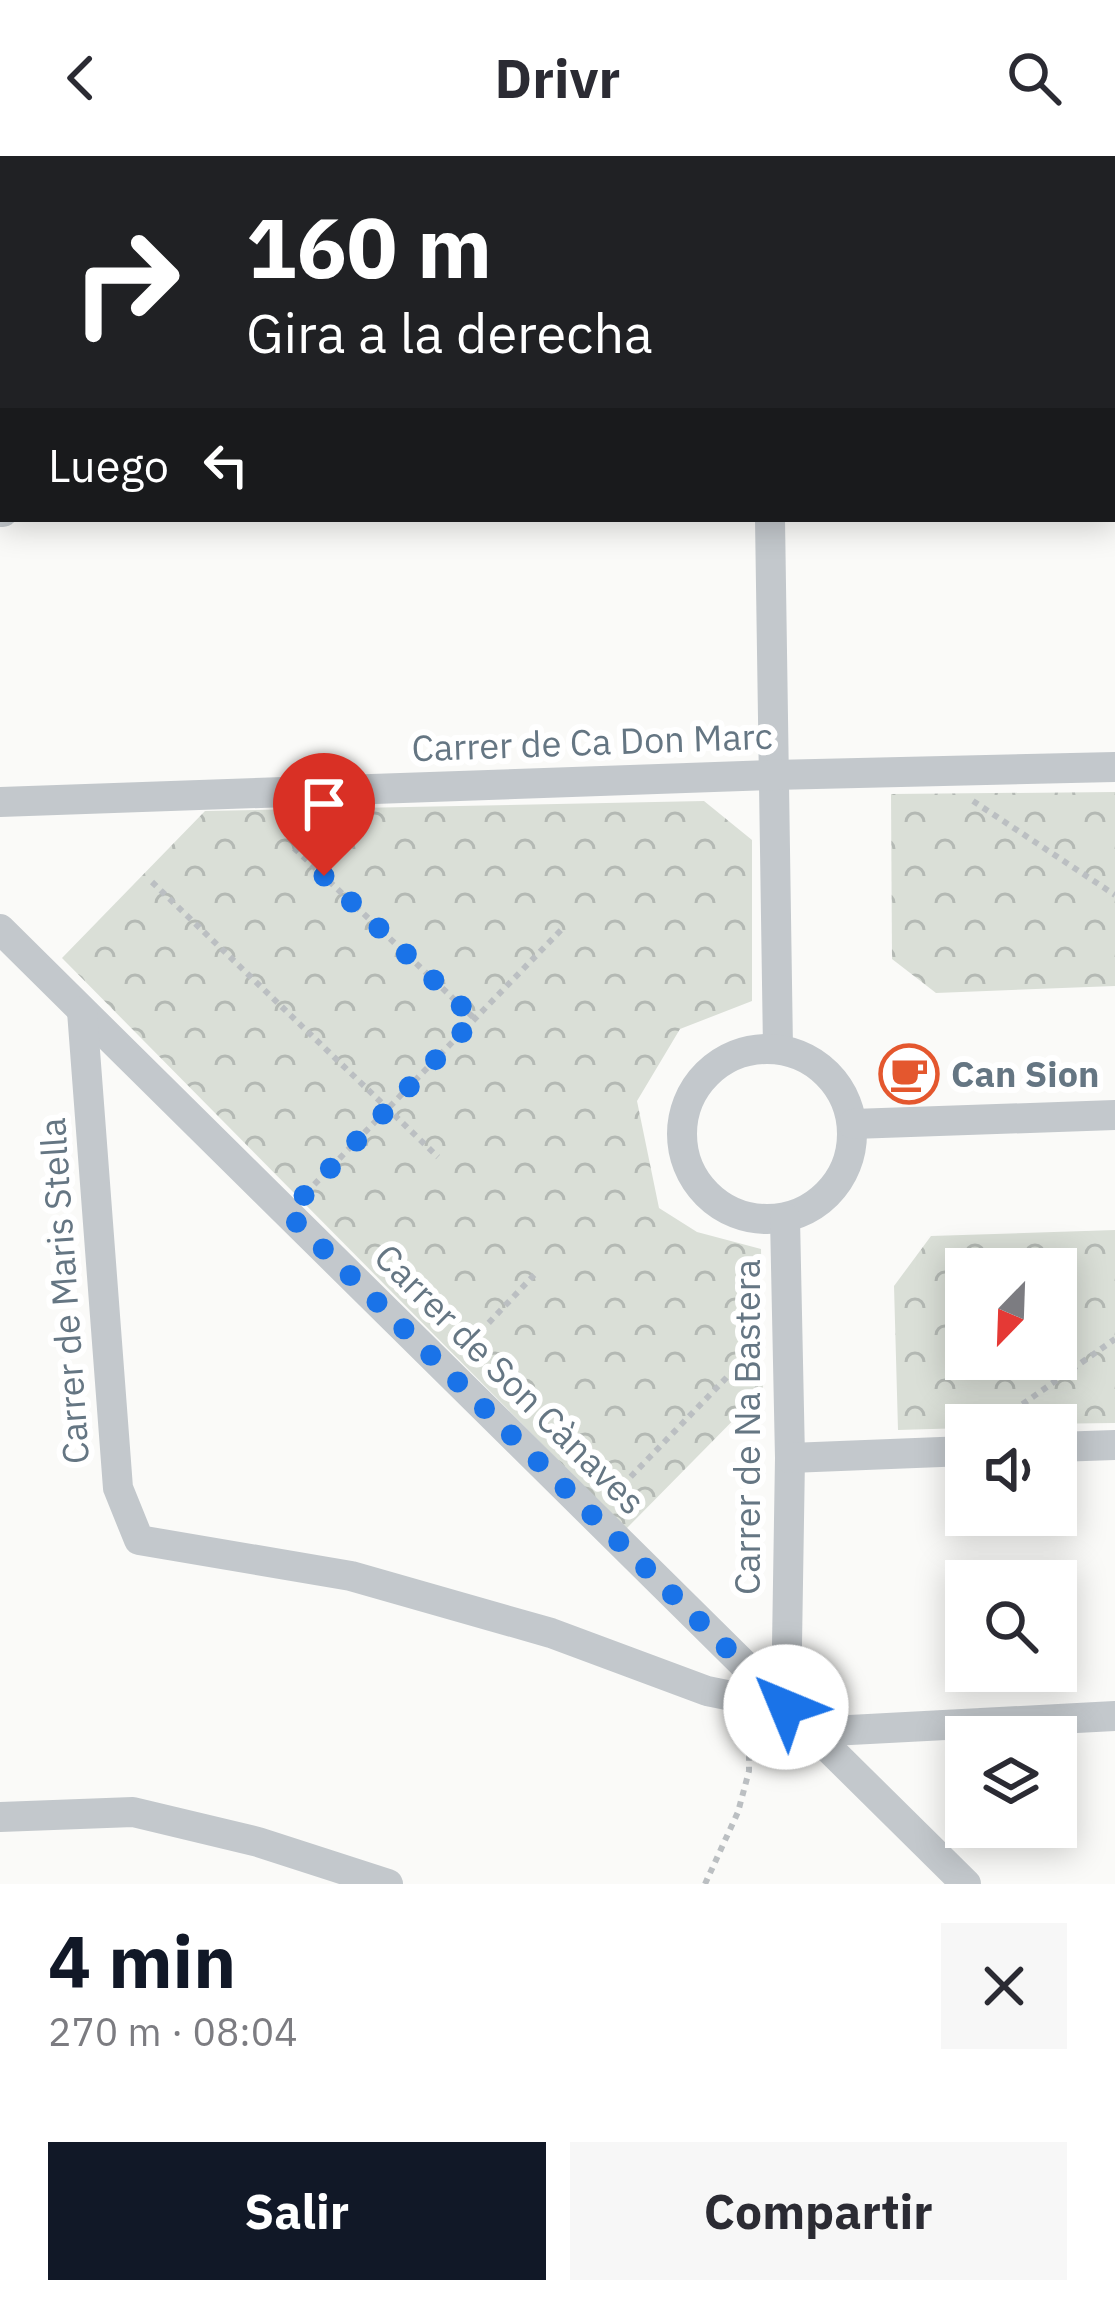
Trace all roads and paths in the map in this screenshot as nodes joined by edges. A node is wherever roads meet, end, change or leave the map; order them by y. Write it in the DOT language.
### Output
graph roads {
  1 [pos="770,522"];
  2 [pos="1115,767"];
  3 [pos="928,772"];
  4 [pos="773,775"];
  5 [pos="0,802"];
  6 [pos="294,848"];
  7 [pos="152,882"];
  8 [pos="1115,895"];
  9 [pos="0,929"];
  10 [pos="561,930"];
  11 [pos="82,1011"];
  12 [pos="475,1019"];
  13 [pos="778,1049"];
  14 [pos="388,1109"];
  15 [pos="1115,1115"];
  16 [pos="853,1124"];
  17 [pos="438,1157"];
  18 [pos="287,1213"];
  19 [pos="785,1219"];
  20 [pos="535,1274"];
  21 [pos="787,1316"];
  22 [pos="1115,1339"];
  23 [pos="446,1369"];
  24 [pos="1023,1404"];
  25 [pos="1115,1445"];
  26 [pos="1077,1447"];
  27 [pos="945,1452"];
  28 [pos="790,1458"];
  29 [pos="593,1516"];
  30 [pos="749,1700"];
  31 [pos="786,1707"];
  32 [pos="1115,1716"];
  33 [pos="812,1732"];
  34 [pos="0,1816"];
  35 [pos="388,1884"];
  36 [pos="705,1884"];
  37 [pos="966,1884"];
  1 -- 4 [label="street"];
  2 -- 3 [label="street, Carrer de Ca Don Marc"];
  3 -- 4 [label="street, Carrer de Ca Don Marc"];
  3 -- 8 [label="path"];
  4 -- 5 [label="street, Carrer de Ca Don Marc"];
  4 -- 13 [label="street"];
  6 -- 12 [label="path"];
  7 -- 14 [label="path"];
  9 -- 11 [label="street, Carrer de Son Cànaves"];
  10 -- 12 [label="path"];
  11 -- 18 [label="street, Carrer de Son Cànaves"];
  11 -- 30 [label="street, Carrer de Maris Stella"];
  12 -- 14 [label="path"];
  13 -- 16 [label="street"];
  13 -- 19 [label="street"];
  14 -- 17 [label="path"];
  14 -- 18 [label="path"];
  15 -- 16 [label="street"];
  16 -- 19 [label="street"];
  18 -- 23 [label="street, Carrer de Son Cànaves"];
  19 -- 21 [label="street, Carrer de Na Bastera"];
  20 -- 23 [label="path"];
  21 -- 28 [label="street, Carrer de Na Bastera"];
  21 -- 29 [label="path"];
  22 -- 24 [label="path"];
  23 -- 29 [label="street, Carrer de Son Cànaves"];
  25 -- 26 [label="street"];
  27 -- 28 [label="street"];
  28 -- 31 [label="street, Carrer de Na Bastera"];
  29 -- 31 [label="street, Carrer de Son Cànaves"];
  30 -- 31 [label="street, Carrer de Maris Stella"];
  30 -- 36 [label="path"];
  31 -- 33 [label="street, Carrer de Son Cànaves"];
  32 -- 33 [label="street"];
  33 -- 37 [label="street, Carrer de Son Cànaves"];
  34 -- 35 [label="street"];
}
